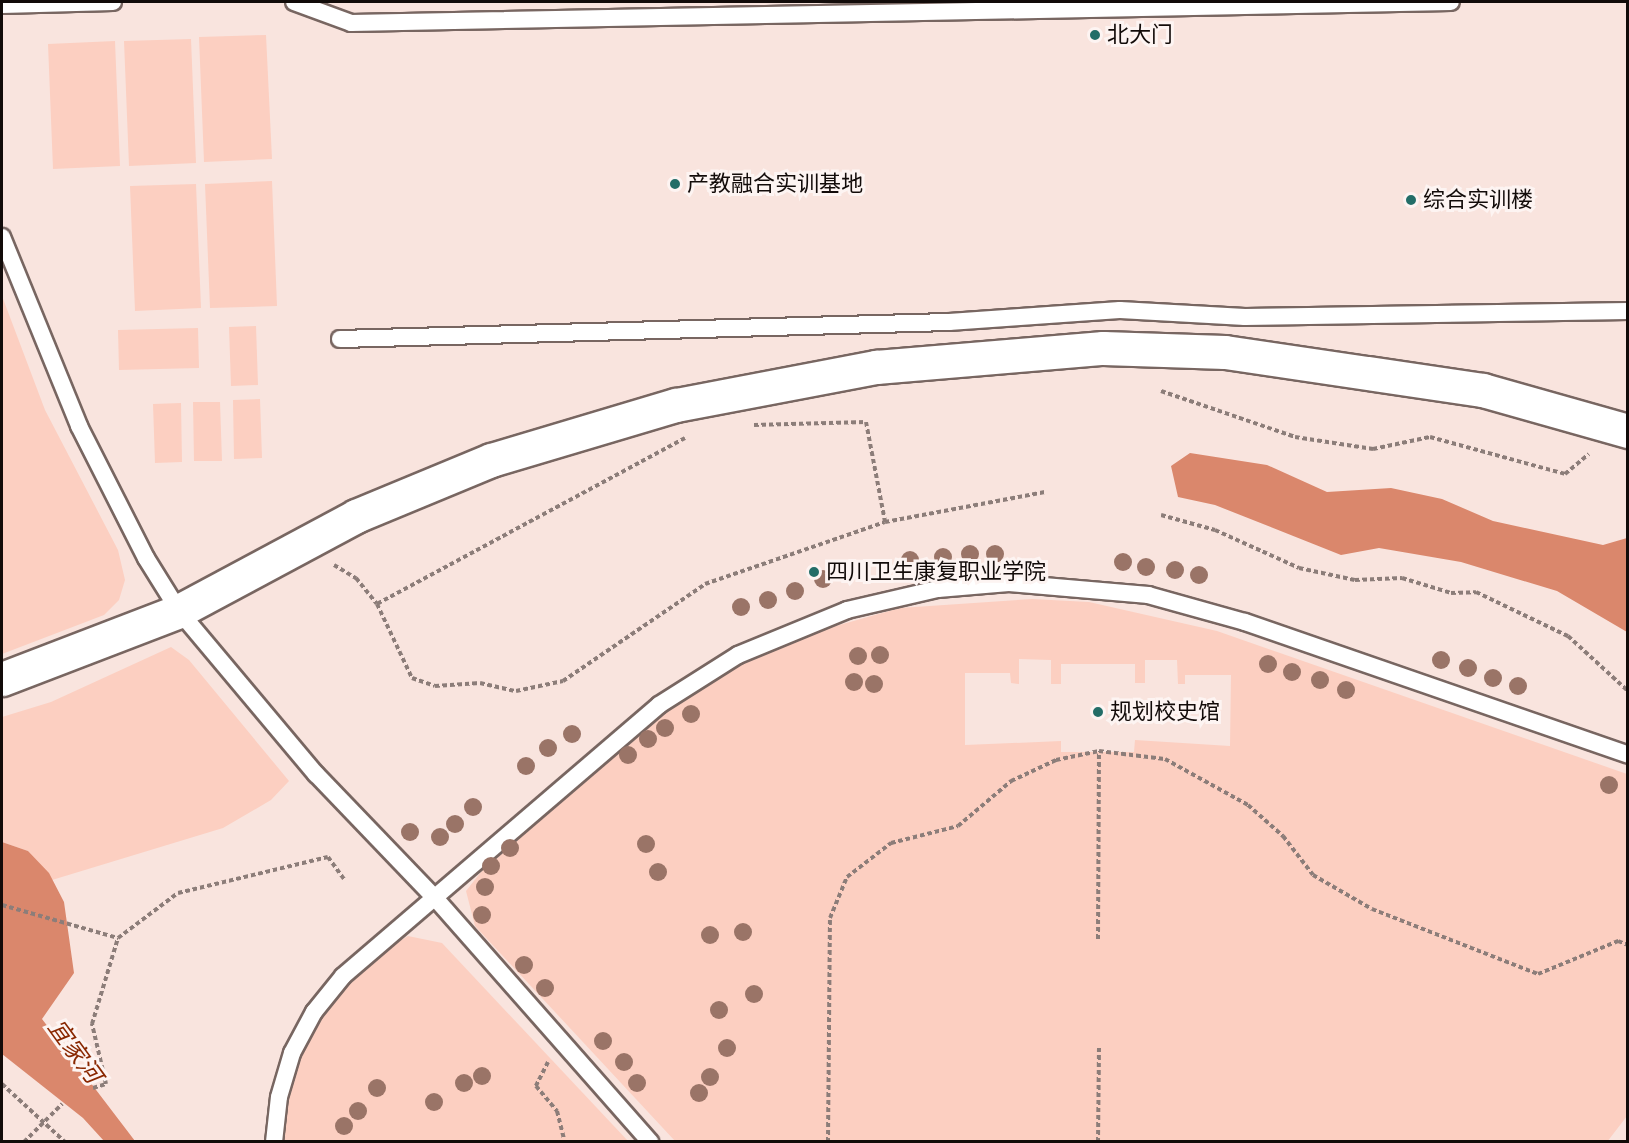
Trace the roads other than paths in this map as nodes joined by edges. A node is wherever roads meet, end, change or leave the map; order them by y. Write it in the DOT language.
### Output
graph roads {
  1 [pos="113,2"];
  2 [pos="294,2"];
  3 [pos="1450,2"];
  4 [pos="1316,3"];
  5 [pos="2,5"];
  6 [pos="870,7"];
  7 [pos="2,237"];
  8 [pos="1628,311"];
  9 [pos="340,339"];
  10 [pos="1624,429"];
  11 [pos="179,611"];
  12 [pos="2,679"];
  13 [pos="1628,755"];
  14 [pos="436,899"];
  15 [pos="274,1142"];
  16 [pos="650,1142"];
  1 -- 5 [label="lane"];
  2 -- 6 [label="lane"];
  3 -- 4 [label="lane"];
  4 -- 6 [label="lane"];
  7 -- 11 [label="lane"];
  8 -- 9 [label="lane"];
  10 -- 11 [label="street"];
  11 -- 12 [label="street"];
  11 -- 14 [label="lane"];
  13 -- 14 [label="lane"];
  14 -- 15 [label="lane"];
  14 -- 16 [label="lane"];
}
